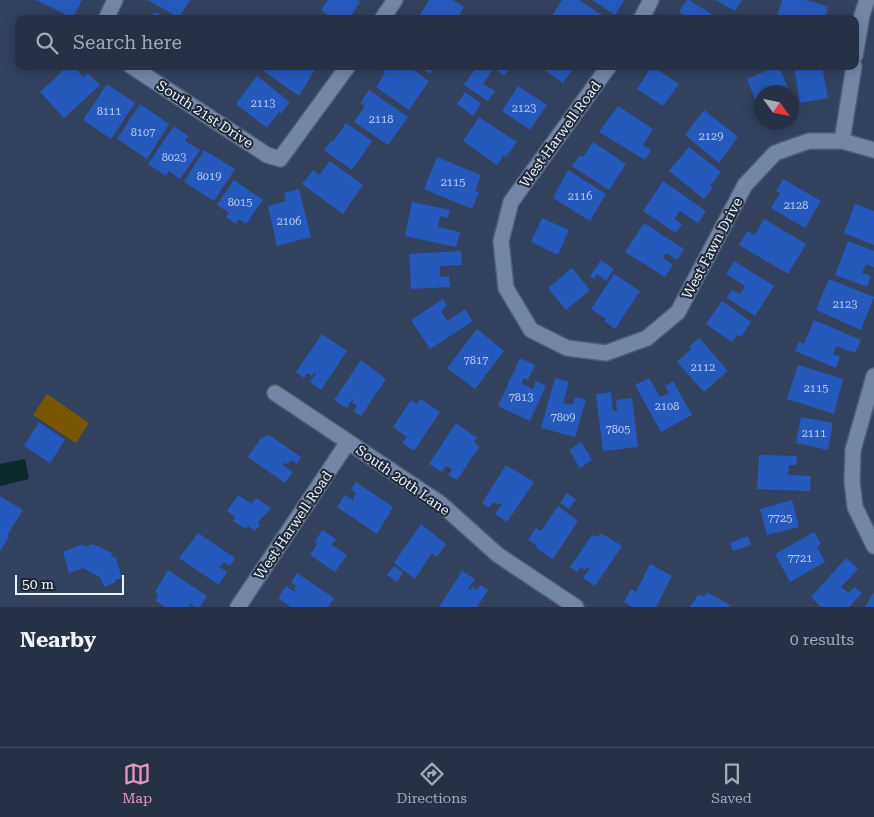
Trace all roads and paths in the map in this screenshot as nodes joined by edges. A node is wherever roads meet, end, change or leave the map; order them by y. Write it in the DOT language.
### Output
graph roads {
  1 [pos="115,0"];
  2 [pos="395,0"];
  3 [pos="651,0"];
  4 [pos="867,0"];
  5 [pos="108,15"];
  6 [pos="385,15"];
  7 [pos="643,15"];
  8 [pos="859,33"];
  9 [pos="137,70"];
  10 [pos="345,70"];
  11 [pos="606,70"];
  12 [pos="853,70"];
  13 [pos="842,141"];
  14 [pos="874,150"];
  15 [pos="678,312"];
  16 [pos="874,376"];
  17 [pos="275,393"];
  18 [pos="348,442"];
  19 [pos="874,546"];
  20 [pos="238,607"];
  21 [pos="576,607"];
  1 -- 5 [label="street"];
  2 -- 6 [label="street"];
  3 -- 7 [label="street"];
  4 -- 8 [label="street"];
  9 -- 10 [label="street, South 21st Drive"];
  11 -- 15 [label="street, West Harwell Road"];
  12 -- 13 [label="street"];
  13 -- 14 [label="street, West Fawn Drive"];
  13 -- 15 [label="street, West Fawn Drive"];
  16 -- 19 [label="street"];
  17 -- 18 [label="street, South 20th Lane"];
  18 -- 20 [label="street, West Harwell Road"];
  18 -- 21 [label="street, South 20th Lane"];
}
